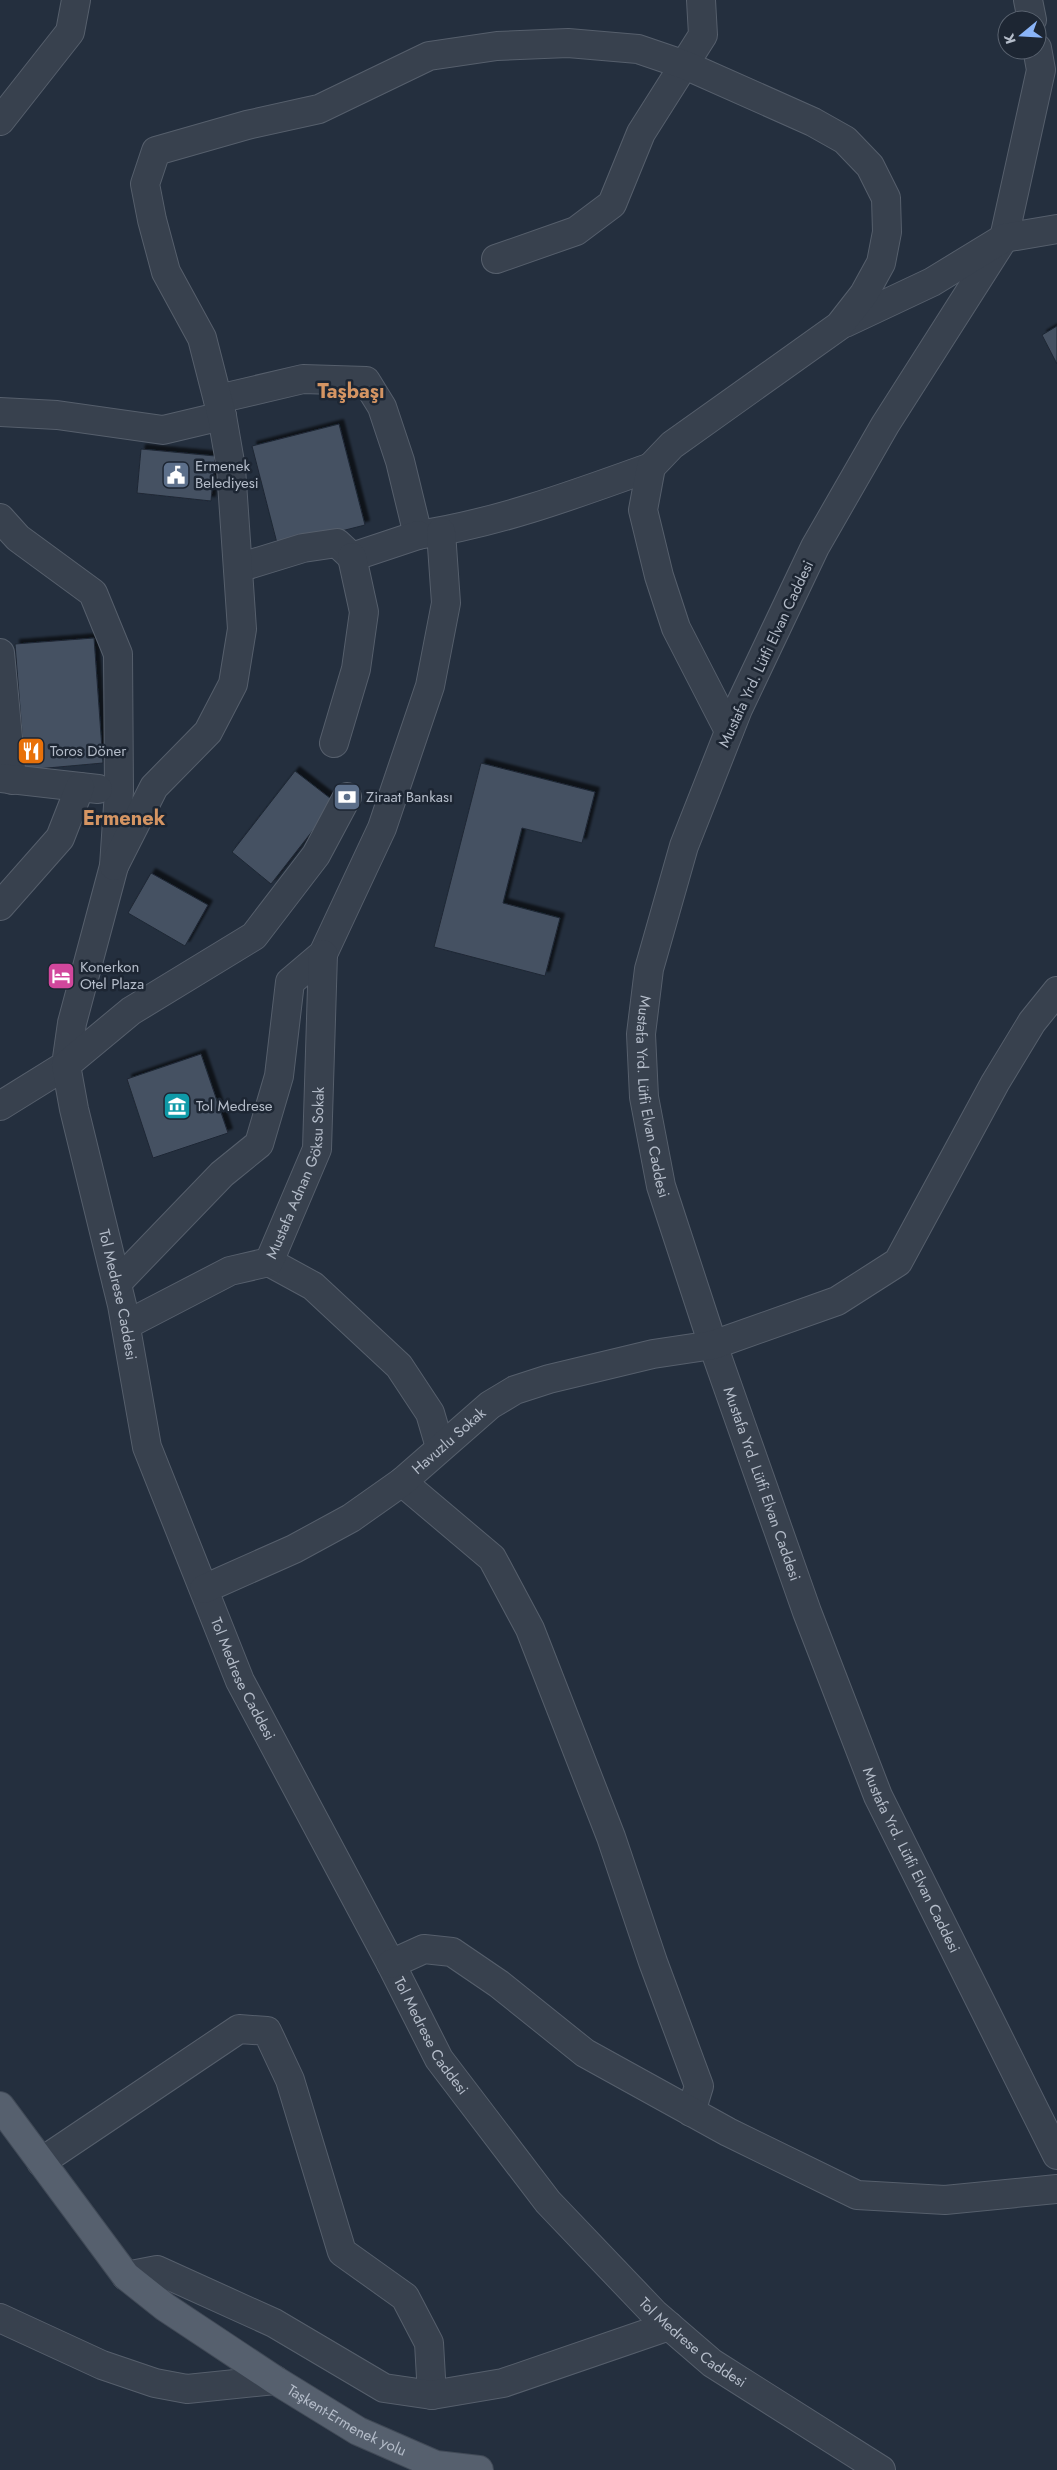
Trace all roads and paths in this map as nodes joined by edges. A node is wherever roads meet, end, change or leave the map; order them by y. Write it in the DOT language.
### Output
graph roads {
  1 [pos="76,0"];
  2 [pos="701,0"];
  3 [pos="1039,60"];
  4 [pos="685,66"];
  5 [pos="0,121"];
  6 [pos="1057,230"];
  7 [pos="1004,238"];
  8 [pos="496,259"];
  9 [pos="839,326"];
  10 [pos="220,408"];
  11 [pos="0,412"];
  12 [pos="651,467"];
  13 [pos="0,518"];
  14 [pos="429,533"];
  15 [pos="352,557"];
  16 [pos="238,568"];
  17 [pos="0,653"];
  18 [pos="729,731"];
  19 [pos="334,743"];
  20 [pos="6,779"];
  21 [pos="80,787"];
  22 [pos="119,791"];
  23 [pos="347,797"];
  24 [pos="114,866"];
  25 [pos="0,906"];
  26 [pos="323,954"];
  27 [pos="1057,991"];
  28 [pos="66,1065"];
  29 [pos="0,1106"];
  30 [pos="269,1262"];
  31 [pos="117,1283"];
  32 [pos="126,1325"];
  33 [pos="713,1345"];
  34 [pos="440,1447"];
  35 [pos="402,1482"];
  36 [pos="204,1589"];
  37 [pos="391,1964"];
  38 [pos="0,2106"];
  39 [pos="691,2112"];
  40 [pos="1057,2155"];
  41 [pos="41,2162"];
  42 [pos="1057,2189"];
  43 [pos="126,2276"];
  44 [pos="0,2318"];
  45 [pos="669,2326"];
  46 [pos="275,2380"];
  47 [pos="432,2395"];
  48 [pos="479,2470"];
  49 [pos="881,2470"];
  1 -- 5 [label="street"];
  2 -- 4 [label="street"];
  3 -- 7 [label="street, Mustafa Yrd. Lütfi Elvan Caddesi"];
  4 -- 8 [label="street"];
  4 -- 9 [label="street"];
  4 -- 10 [label="street"];
  6 -- 7 [label="street"];
  7 -- 9 [label="street"];
  7 -- 18 [label="street, Mustafa Yrd. Lütfi Elvan Caddesi"];
  9 -- 12 [label="street"];
  10 -- 11 [label="street"];
  10 -- 14 [label="street"];
  10 -- 16 [label="street"];
  12 -- 14 [label="street"];
  12 -- 18 [label="street"];
  13 -- 22 [label="street"];
  14 -- 15 [label="street"];
  14 -- 26 [label="street"];
  15 -- 16 [label="street"];
  15 -- 19 [label="street"];
  16 -- 24 [label="street"];
  17 -- 20 [label="street"];
  18 -- 33 [label="street, Mustafa Yrd. Lütfi Elvan Caddesi"];
  20 -- 21 [label="street"];
  21 -- 22 [label="street"];
  21 -- 25 [label="street"];
  22 -- 24 [label="street"];
  23 -- 28 [label="street"];
  24 -- 28 [label="street, Tol Medrese Caddesi"];
  26 -- 30 [label="street, Mustafa Adnan Göksu Sokak"];
  26 -- 31 [label="street"];
  27 -- 33 [label="street, Havuzlu Sokak"];
  28 -- 29 [label="street"];
  28 -- 31 [label="street, Tol Medrese Caddesi"];
  30 -- 32 [label="street, Mustafa Adnan Göksu Sokak"];
  30 -- 34 [label="street"];
  31 -- 32 [label="street, Tol Medrese Caddesi"];
  32 -- 36 [label="street, Tol Medrese Caddesi"];
  33 -- 34 [label="street, Havuzlu Sokak"];
  33 -- 40 [label="street, Mustafa Yrd. Lütfi Elvan Caddesi"];
  34 -- 35 [label="street, Havuzlu Sokak"];
  35 -- 36 [label="street, Havuzlu Sokak"];
  35 -- 39 [label="street"];
  36 -- 37 [label="street, Tol Medrese Caddesi"];
  37 -- 39 [label="street"];
  37 -- 45 [label="street, Tol Medrese Caddesi"];
  38 -- 41 [label="main road, Taşkent-Ermenek yolu"];
  39 -- 42 [label="street"];
  41 -- 43 [label="main road, Taşkent-Ermenek yolu"];
  41 -- 47 [label="street"];
  43 -- 46 [label="main road, Taşkent-Ermenek yolu"];
  43 -- 47 [label="street"];
  44 -- 46 [label="street"];
  45 -- 47 [label="street"];
  45 -- 49 [label="street, Tol Medrese Caddesi"];
  46 -- 48 [label="main road, Taşkent-Ermenek yolu"];
}
